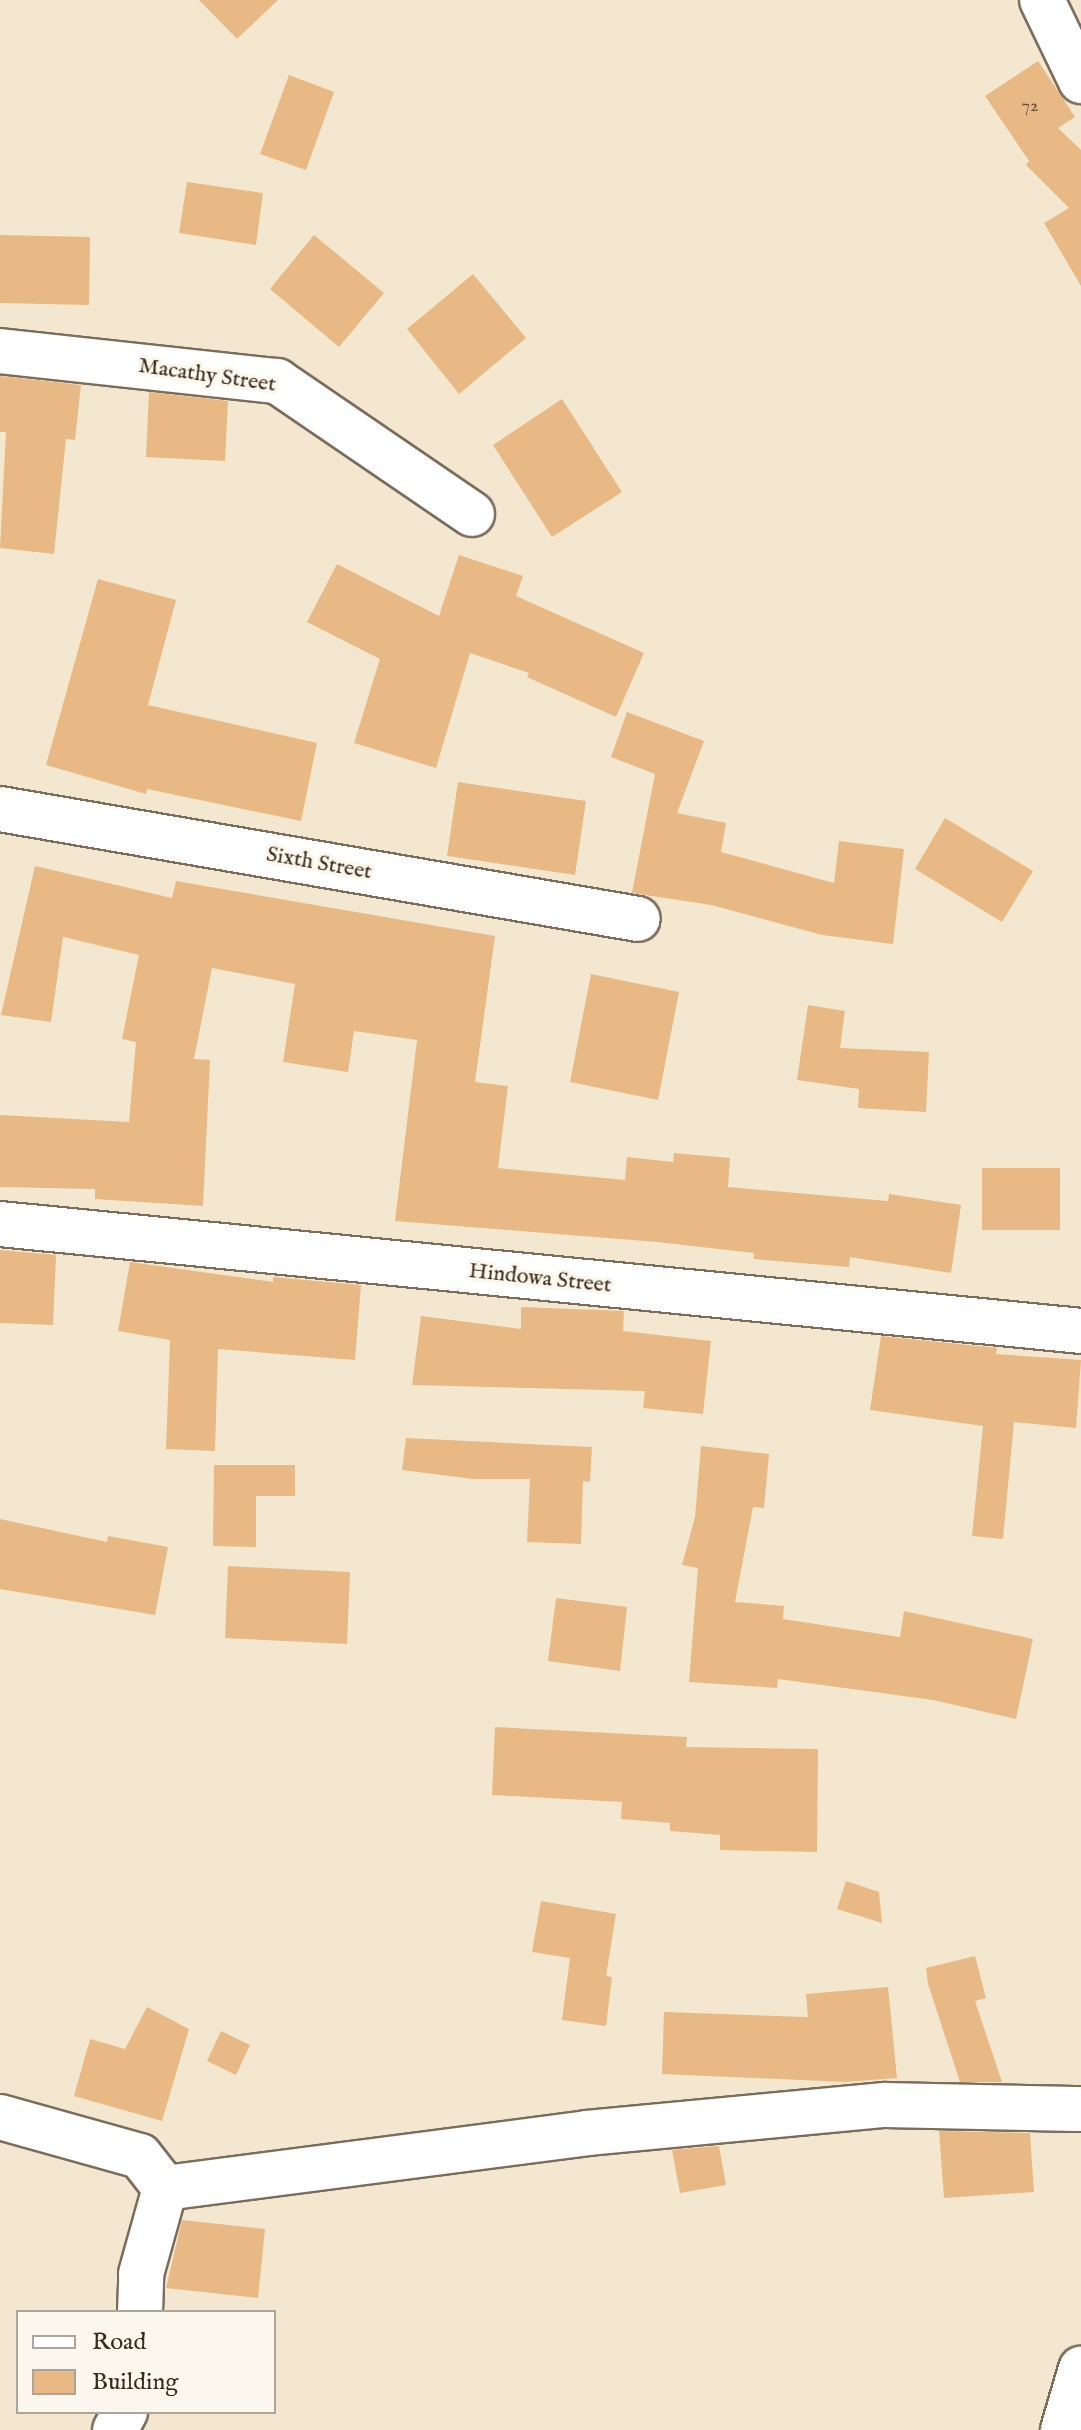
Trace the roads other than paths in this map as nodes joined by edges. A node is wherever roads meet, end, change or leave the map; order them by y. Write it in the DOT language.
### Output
graph roads {
  1 [pos="1042,0"];
  2 [pos="1081,81"];
  3 [pos="0,351"];
  4 [pos="472,514"];
  5 [pos="0,809"];
  6 [pos="638,919"];
  7 [pos="0,1224"];
  8 [pos="1081,1331"];
  9 [pos="1081,2109"];
  10 [pos="0,2117"];
  11 [pos="165,2188"];
  12 [pos="140,2310"];
  13 [pos="1081,2369"];
  14 [pos="1063,2430"];
  1 -- 2 [label="street"];
  3 -- 4 [label="street, Macathy Street"];
  5 -- 6 [label="street, Sixth Street"];
  7 -- 8 [label="street, Hindowa Street"];
  9 -- 11 [label="street"];
  10 -- 11 [label="street"];
  11 -- 12 [label="street"];
  13 -- 14 [label="street"];
}
